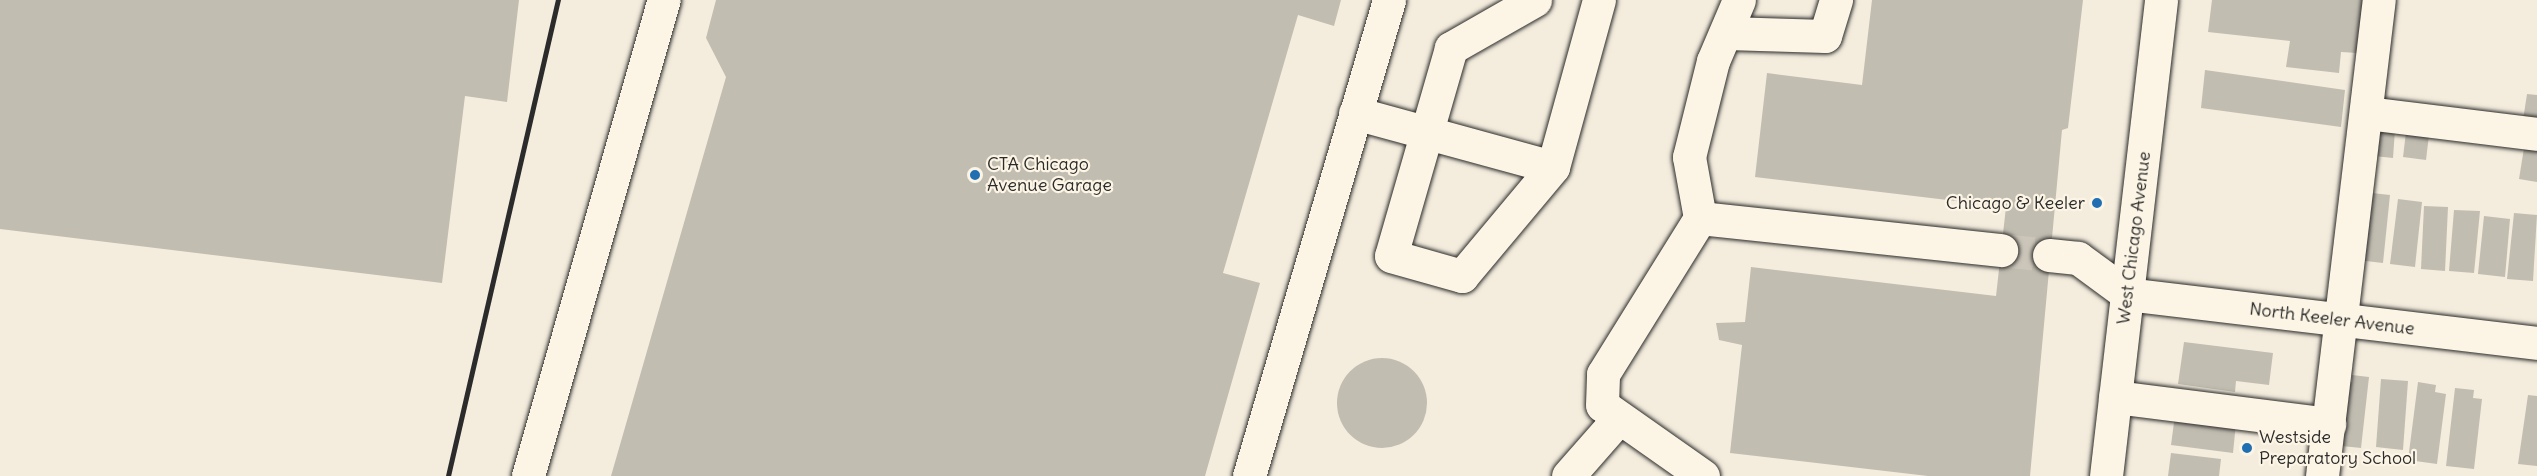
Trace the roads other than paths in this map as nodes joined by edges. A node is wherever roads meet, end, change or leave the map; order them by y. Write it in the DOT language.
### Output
graph roads {
  1 [pos="664,0"];
  2 [pos="1389,0"];
  3 [pos="1535,0"];
  4 [pos="1599,0"];
  5 [pos="1739,0"];
  6 [pos="1836,0"];
  7 [pos="2161,0"];
  8 [pos="2379,0"];
  9 [pos="1727,33"];
  10 [pos="1355,113"];
  11 [pos="2366,113"];
  12 [pos="1427,133"];
  13 [pos="2537,134"];
  14 [pos="1552,167"];
  15 [pos="1700,218"];
  16 [pos="2001,250"];
  17 [pos="2049,255"];
  18 [pos="2127,294"];
  19 [pos="2341,320"];
  20 [pos="2537,343"];
  21 [pos="2115,397"];
  22 [pos="1619,418"];
  23 [pos="2329,424"];
  24 [pos="528,476"];
  25 [pos="1249,476"];
  26 [pos="1568,476"];
  27 [pos="1703,476"];
  28 [pos="2106,476"];
  29 [pos="2322,476"];
  1 -- 24 [label="main road"];
  2 -- 10 [label="main road"];
  3 -- 12 [label="main road"];
  4 -- 14 [label="main road"];
  5 -- 9 [label="main road"];
  6 -- 9 [label="main road"];
  7 -- 18 [label="main road, West Chicago Avenue"];
  8 -- 11 [label="main road"];
  9 -- 15 [label="main road"];
  10 -- 12 [label="main road"];
  10 -- 25 [label="main road"];
  11 -- 13 [label="main road"];
  11 -- 19 [label="main road"];
  12 -- 14 [label="main road"];
  12 -- 14 [label="main road"];
  15 -- 16 [label="main road"];
  15 -- 22 [label="main road"];
  17 -- 18 [label="main road"];
  18 -- 19 [label="main road, North Keeler Avenue"];
  18 -- 21 [label="main road, West Chicago Avenue"];
  19 -- 20 [label="main road, North Keeler Avenue"];
  19 -- 23 [label="main road"];
  21 -- 23 [label="main road"];
  21 -- 28 [label="main road, West Chicago Avenue"];
  22 -- 26 [label="main road"];
  22 -- 27 [label="main road"];
  23 -- 29 [label="main road"];
}
